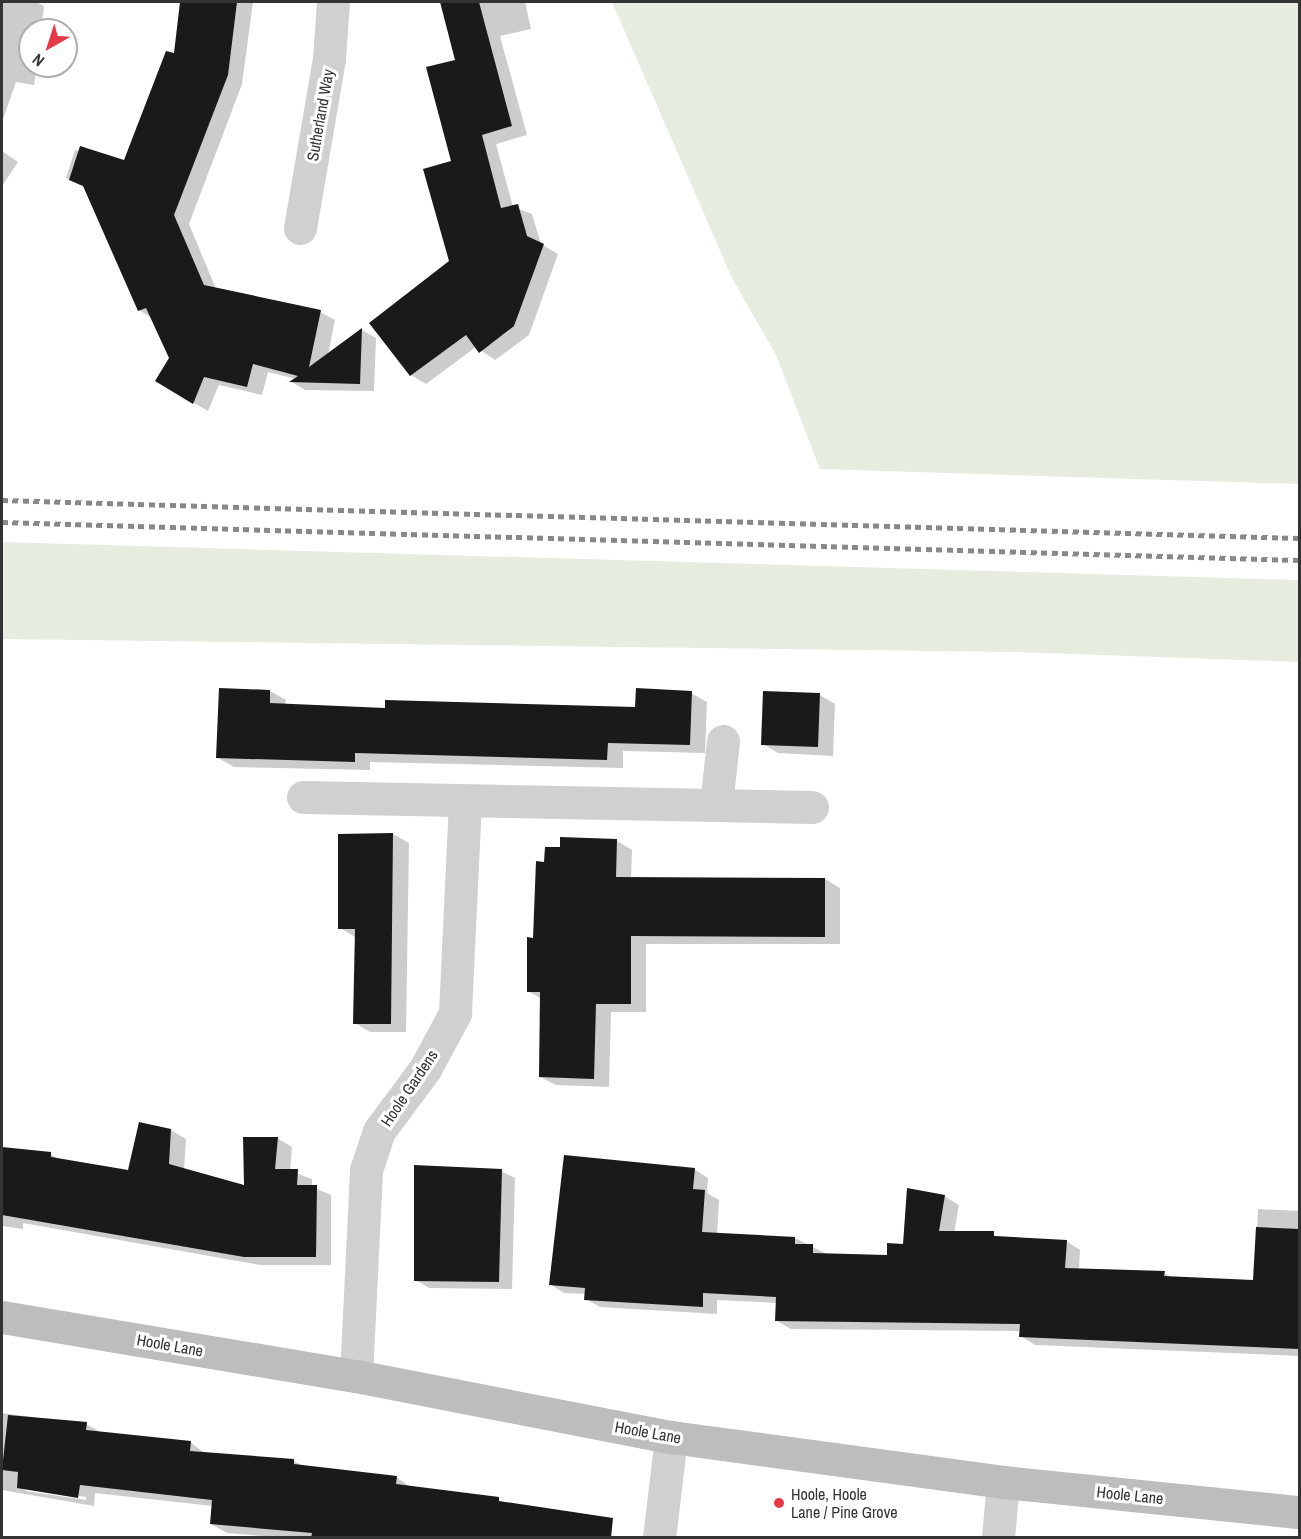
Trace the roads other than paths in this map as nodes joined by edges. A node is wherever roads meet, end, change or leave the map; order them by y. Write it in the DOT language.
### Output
graph roads {
  1 [pos="333,2"];
  2 [pos="300,228"];
  3 [pos="723,741"];
  4 [pos="303,797"];
  5 [pos="465,801"];
  6 [pos="716,805"];
  7 [pos="813,807"];
  8 [pos="2,1317"];
  9 [pos="356,1376"];
  10 [pos="671,1437"];
  11 [pos="1003,1482"];
  12 [pos="1299,1512"];
  13 [pos="659,1538"];
  14 [pos="998,1538"];
  1 -- 2 [label="street, Sutherland Way"];
  3 -- 6 [label="street"];
  4 -- 5 [label="street"];
  5 -- 6 [label="street"];
  5 -- 9 [label="street, Hoole Gardens"];
  6 -- 7 [label="street"];
  8 -- 9 [label="street, Hoole Lane"];
  9 -- 10 [label="street, Hoole Lane"];
  10 -- 11 [label="street, Hoole Lane"];
  10 -- 13 [label="street"];
  11 -- 12 [label="street, Hoole Lane"];
  11 -- 14 [label="street"];
}
